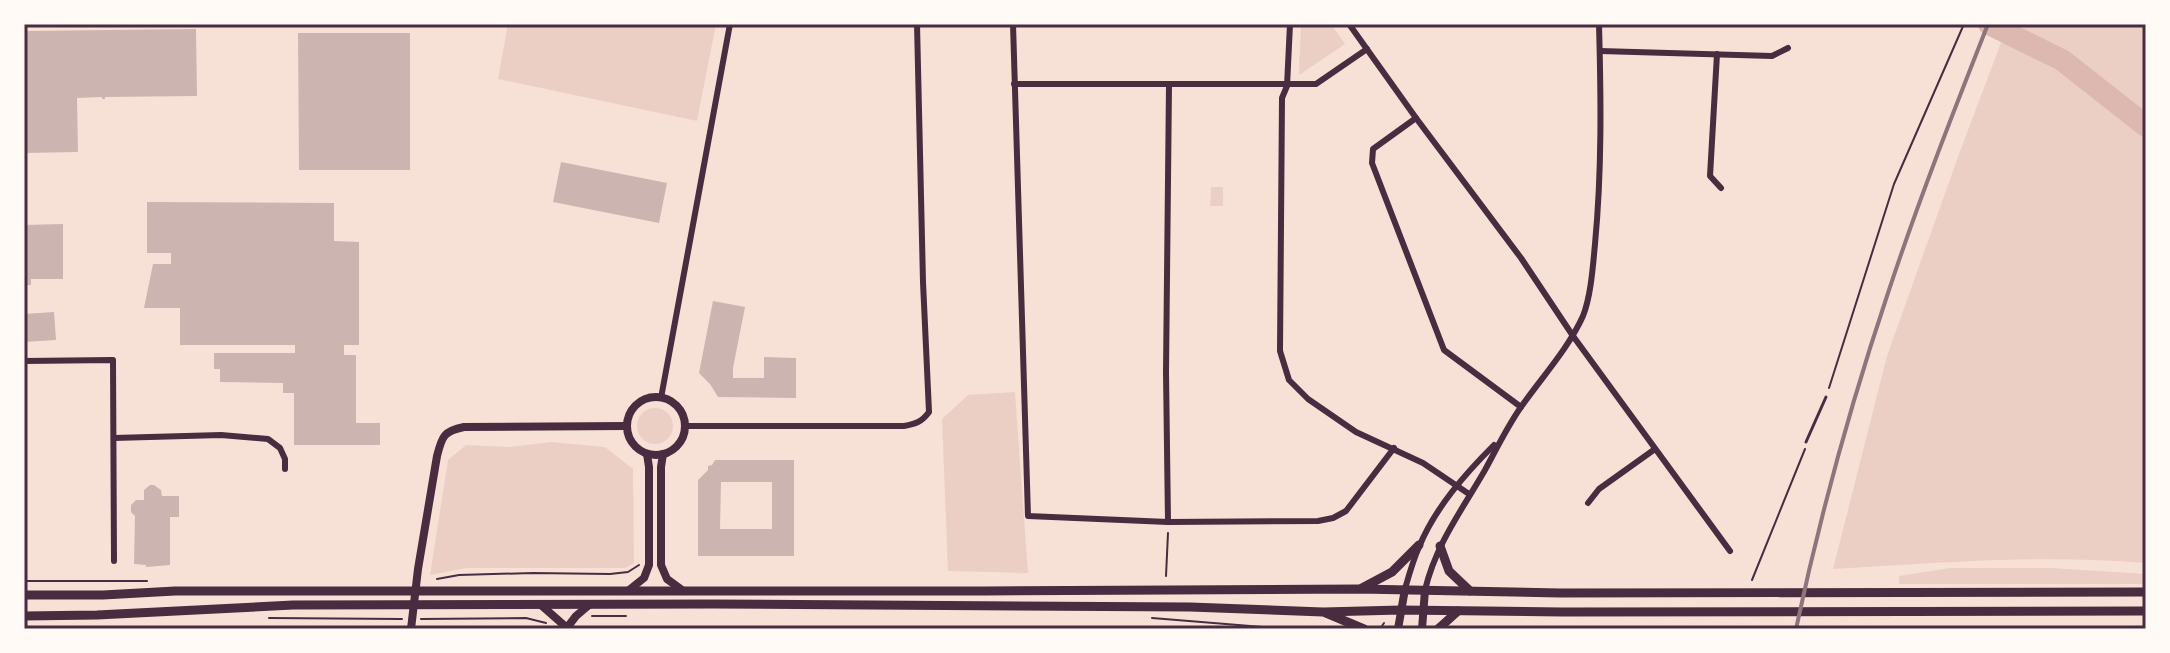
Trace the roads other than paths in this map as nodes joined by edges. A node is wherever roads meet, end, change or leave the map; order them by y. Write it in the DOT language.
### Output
graph roads {
  1 [pos="730,24"];
  2 [pos="917,24"];
  3 [pos="1013,24"];
  4 [pos="1290,24"];
  5 [pos="1349,24"];
  6 [pos="1599,24"];
  7 [pos="1788,48"];
  8 [pos="1367,49"];
  9 [pos="1600,51"];
  10 [pos="1717,54"];
  11 [pos="1014,84"];
  12 [pos="1169,85"];
  13 [pos="1287,86"];
  14 [pos="1416,118"];
  15 [pos="1721,188"];
  16 [pos="1573,336"];
  17 [pos="24,361"];
  18 [pos="1826,397"];
  19 [pos="661,398"];
  20 [pos="1521,407"];
  21 [pos="627,426"];
  22 [pos="685,426"];
  23 [pos="114,438"];
  24 [pos="1500,439"];
  25 [pos="1806,442"];
  26 [pos="1394,448"];
  27 [pos="1655,449"];
  28 [pos="647,454"];
  29 [pos="663,454"];
  30 [pos="285,469"];
  31 [pos="1457,486"];
  32 [pos="1469,494"];
  33 [pos="1588,503"];
  34 [pos="1168,522"];
  35 [pos="1419,545"];
  36 [pos="1440,546"];
  37 [pos="1730,551"];
  38 [pos="114,561"];
  39 [pos="1359,589"];
  40 [pos="1405,589"];
  41 [pos="629,590"];
  42 [pos="682,590"];
  43 [pos="1425,590"];
  44 [pos="1470,591"];
  45 [pos="2146,592"];
  46 [pos="24,595"];
  47 [pos="541,605"];
  48 [pos="589,605"];
  49 [pos="1401,610"];
  50 [pos="1422,610"];
  51 [pos="1458,611"];
  52 [pos="2146,611"];
  53 [pos="1323,612"];
  54 [pos="24,616"];
  55 [pos="413,623"];
  56 [pos="566,628"];
  57 [pos="1364,629"];
  58 [pos="1398,629"];
  59 [pos="1422,629"];
  60 [pos="1438,629"];
  1 -- 19 [label="street"];
  2 -- 22 [label="street"];
  3 -- 11 [label="street"];
  4 -- 13 [label="street"];
  5 -- 8 [label="street"];
  6 -- 9 [label="street"];
  7 -- 10 [label="street"];
  8 -- 13 [label="street"];
  8 -- 14 [label="street"];
  9 -- 10 [label="street"];
  9 -- 16 [label="street"];
  10 -- 15 [label="street"];
  11 -- 12 [label="street"];
  11 -- 34 [label="street"];
  12 -- 13 [label="street"];
  12 -- 34 [label="street"];
  13 -- 26 [label="street"];
  14 -- 16 [label="street"];
  14 -- 20 [label="street"];
  16 -- 20 [label="street"];
  16 -- 27 [label="street"];
  17 -- 23 [label="street"];
  18 -- 25 [label="lane"];
  19 -- 21 [label="street"];
  19 -- 22 [label="street"];
  20 -- 24 [label="street"];
  21 -- 28 [label="street"];
  21 -- 55 [label="street"];
  22 -- 29 [label="street"];
  23 -- 30 [label="street"];
  23 -- 38 [label="street"];
  24 -- 31 [label="street"];
  24 -- 32 [label="street"];
  26 -- 31 [label="street"];
  26 -- 34 [label="street"];
  27 -- 33 [label="street"];
  27 -- 37 [label="street"];
  28 -- 29 [label="street"];
  28 -- 41 [label="street"];
  29 -- 42 [label="street"];
  31 -- 32 [label="street"];
  31 -- 35 [label="street"];
  32 -- 36 [label="street"];
  35 -- 39 [label="main road"];
  35 -- 40 [label="street"];
  36 -- 43 [label="street"];
  36 -- 44 [label="main road"];
  39 -- 40 [label="main road"];
  39 -- 42 [label="main road"];
  40 -- 43 [label="main road"];
  40 -- 49 [label="street"];
  41 -- 42 [label="main road"];
  41 -- 46 [label="main road"];
  43 -- 44 [label="main road"];
  43 -- 50 [label="street"];
  44 -- 45 [label="main road"];
  47 -- 48 [label="main road"];
  47 -- 54 [label="main road"];
  47 -- 56 [label="street"];
  48 -- 53 [label="main road"];
  48 -- 56 [label="street"];
  49 -- 50 [label="main road"];
  49 -- 53 [label="main road"];
  49 -- 58 [label="street"];
  50 -- 51 [label="main road"];
  50 -- 59 [label="street"];
  51 -- 52 [label="main road"];
  51 -- 60 [label="main road"];
  53 -- 57 [label="main road"];
}
